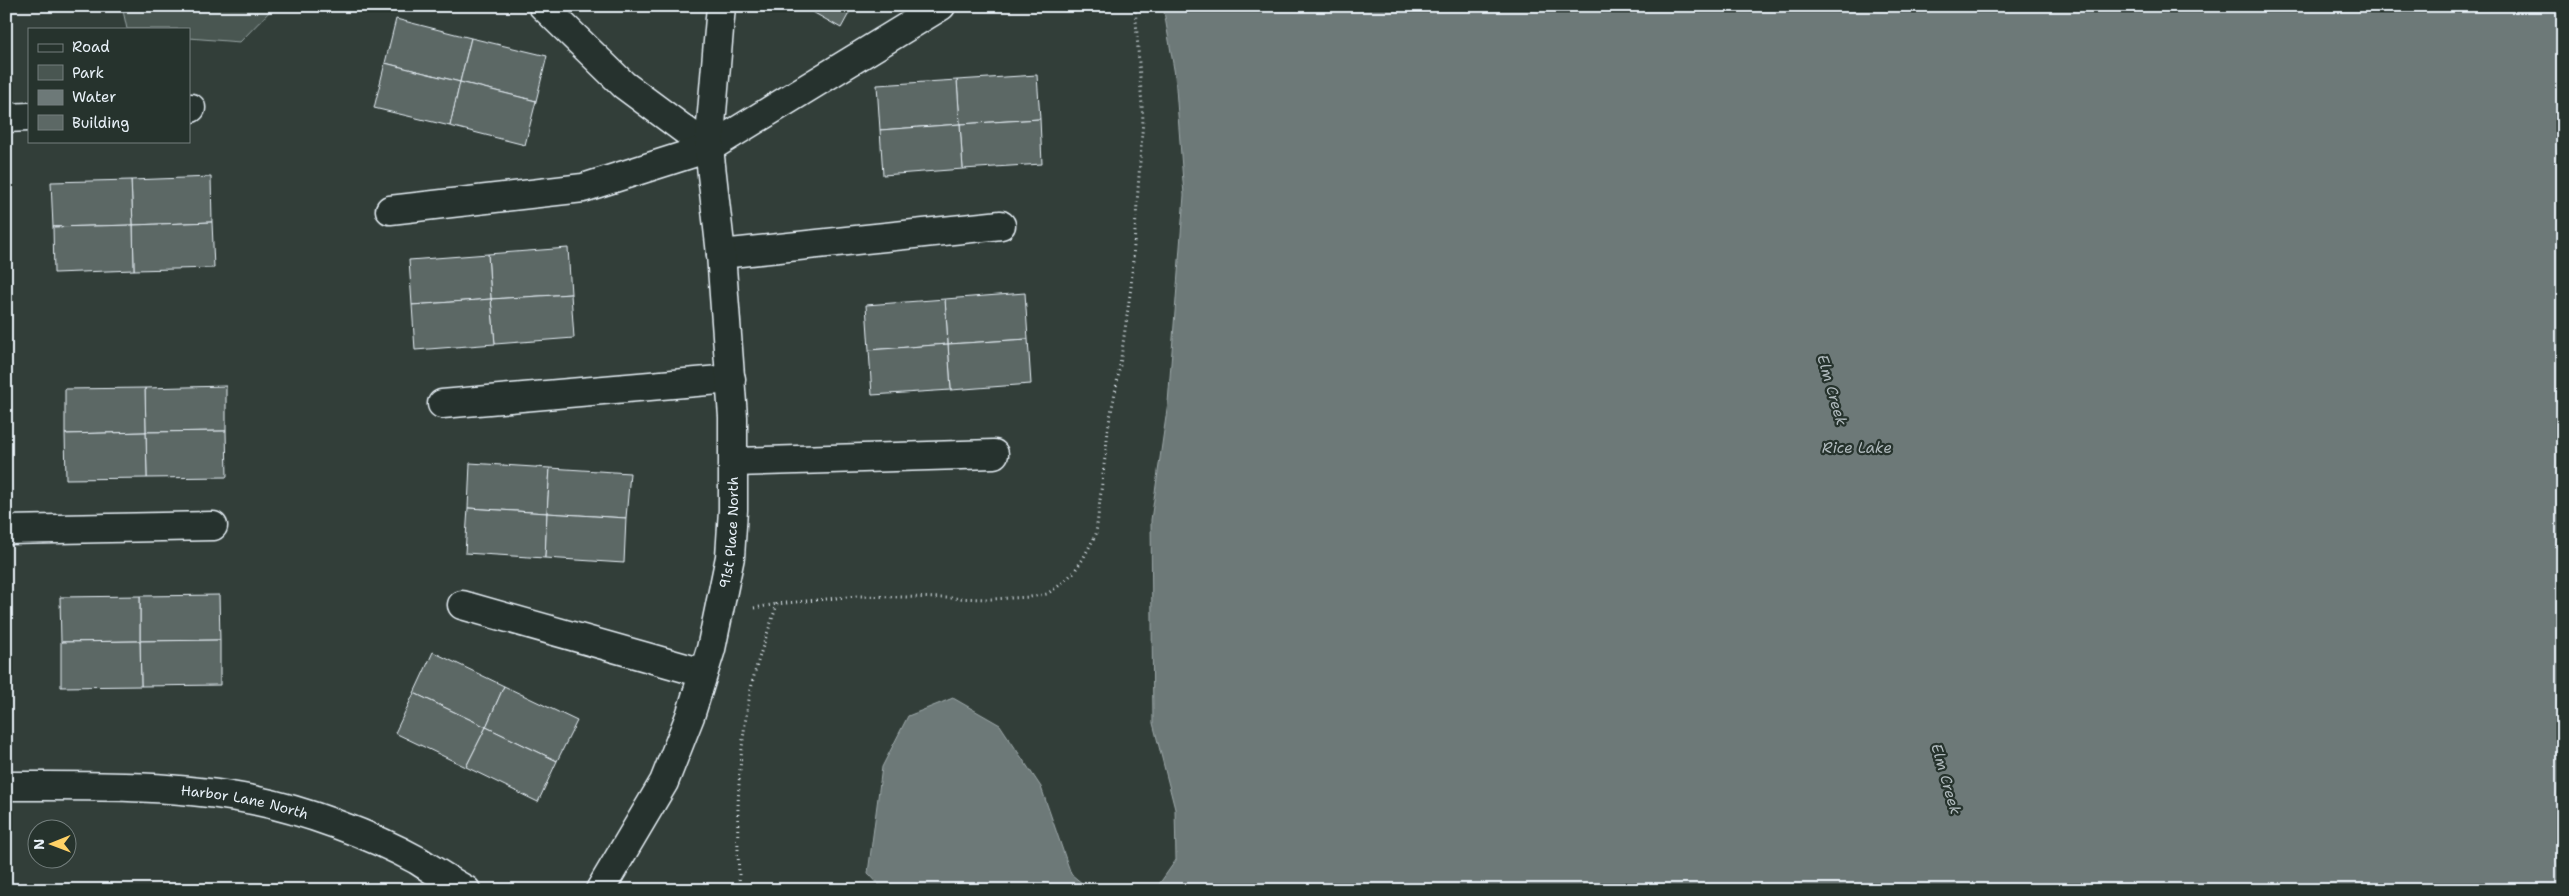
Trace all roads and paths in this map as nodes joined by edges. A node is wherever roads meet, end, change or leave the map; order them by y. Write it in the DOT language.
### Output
graph roads {
  1 [pos="544,6"];
  2 [pos="720,6"];
  3 [pos="941,6"];
  4 [pos="28,117"];
  5 [pos="6,118"];
  6 [pos="709,148"];
  7 [pos="390,210"];
  8 [pos="1001,225"];
  9 [pos="721,254"];
  10 [pos="731,379"];
  11 [pos="442,404"];
  12 [pos="994,454"];
  13 [pos="734,462"];
  14 [pos="213,526"];
  15 [pos="6,530"];
  16 [pos="462,605"];
  17 [pos="703,673"];
  18 [pos="6,786"];
  19 [pos="466,890"];
  20 [pos="600,890"];
  1 -- 6 [label="street"];
  2 -- 6 [label="street, 91st Place North"];
  3 -- 6 [label="street"];
  4 -- 5 [label="street"];
  6 -- 7 [label="street"];
  6 -- 9 [label="street, 91st Place North"];
  8 -- 9 [label="street"];
  9 -- 10 [label="street, 91st Place North"];
  10 -- 11 [label="street"];
  10 -- 13 [label="street, 91st Place North"];
  12 -- 13 [label="street"];
  13 -- 17 [label="street, 91st Place North"];
  14 -- 15 [label="street"];
  16 -- 17 [label="street"];
  17 -- 20 [label="street, 91st Place North"];
  18 -- 19 [label="street, Harbor Lane North"];
}
